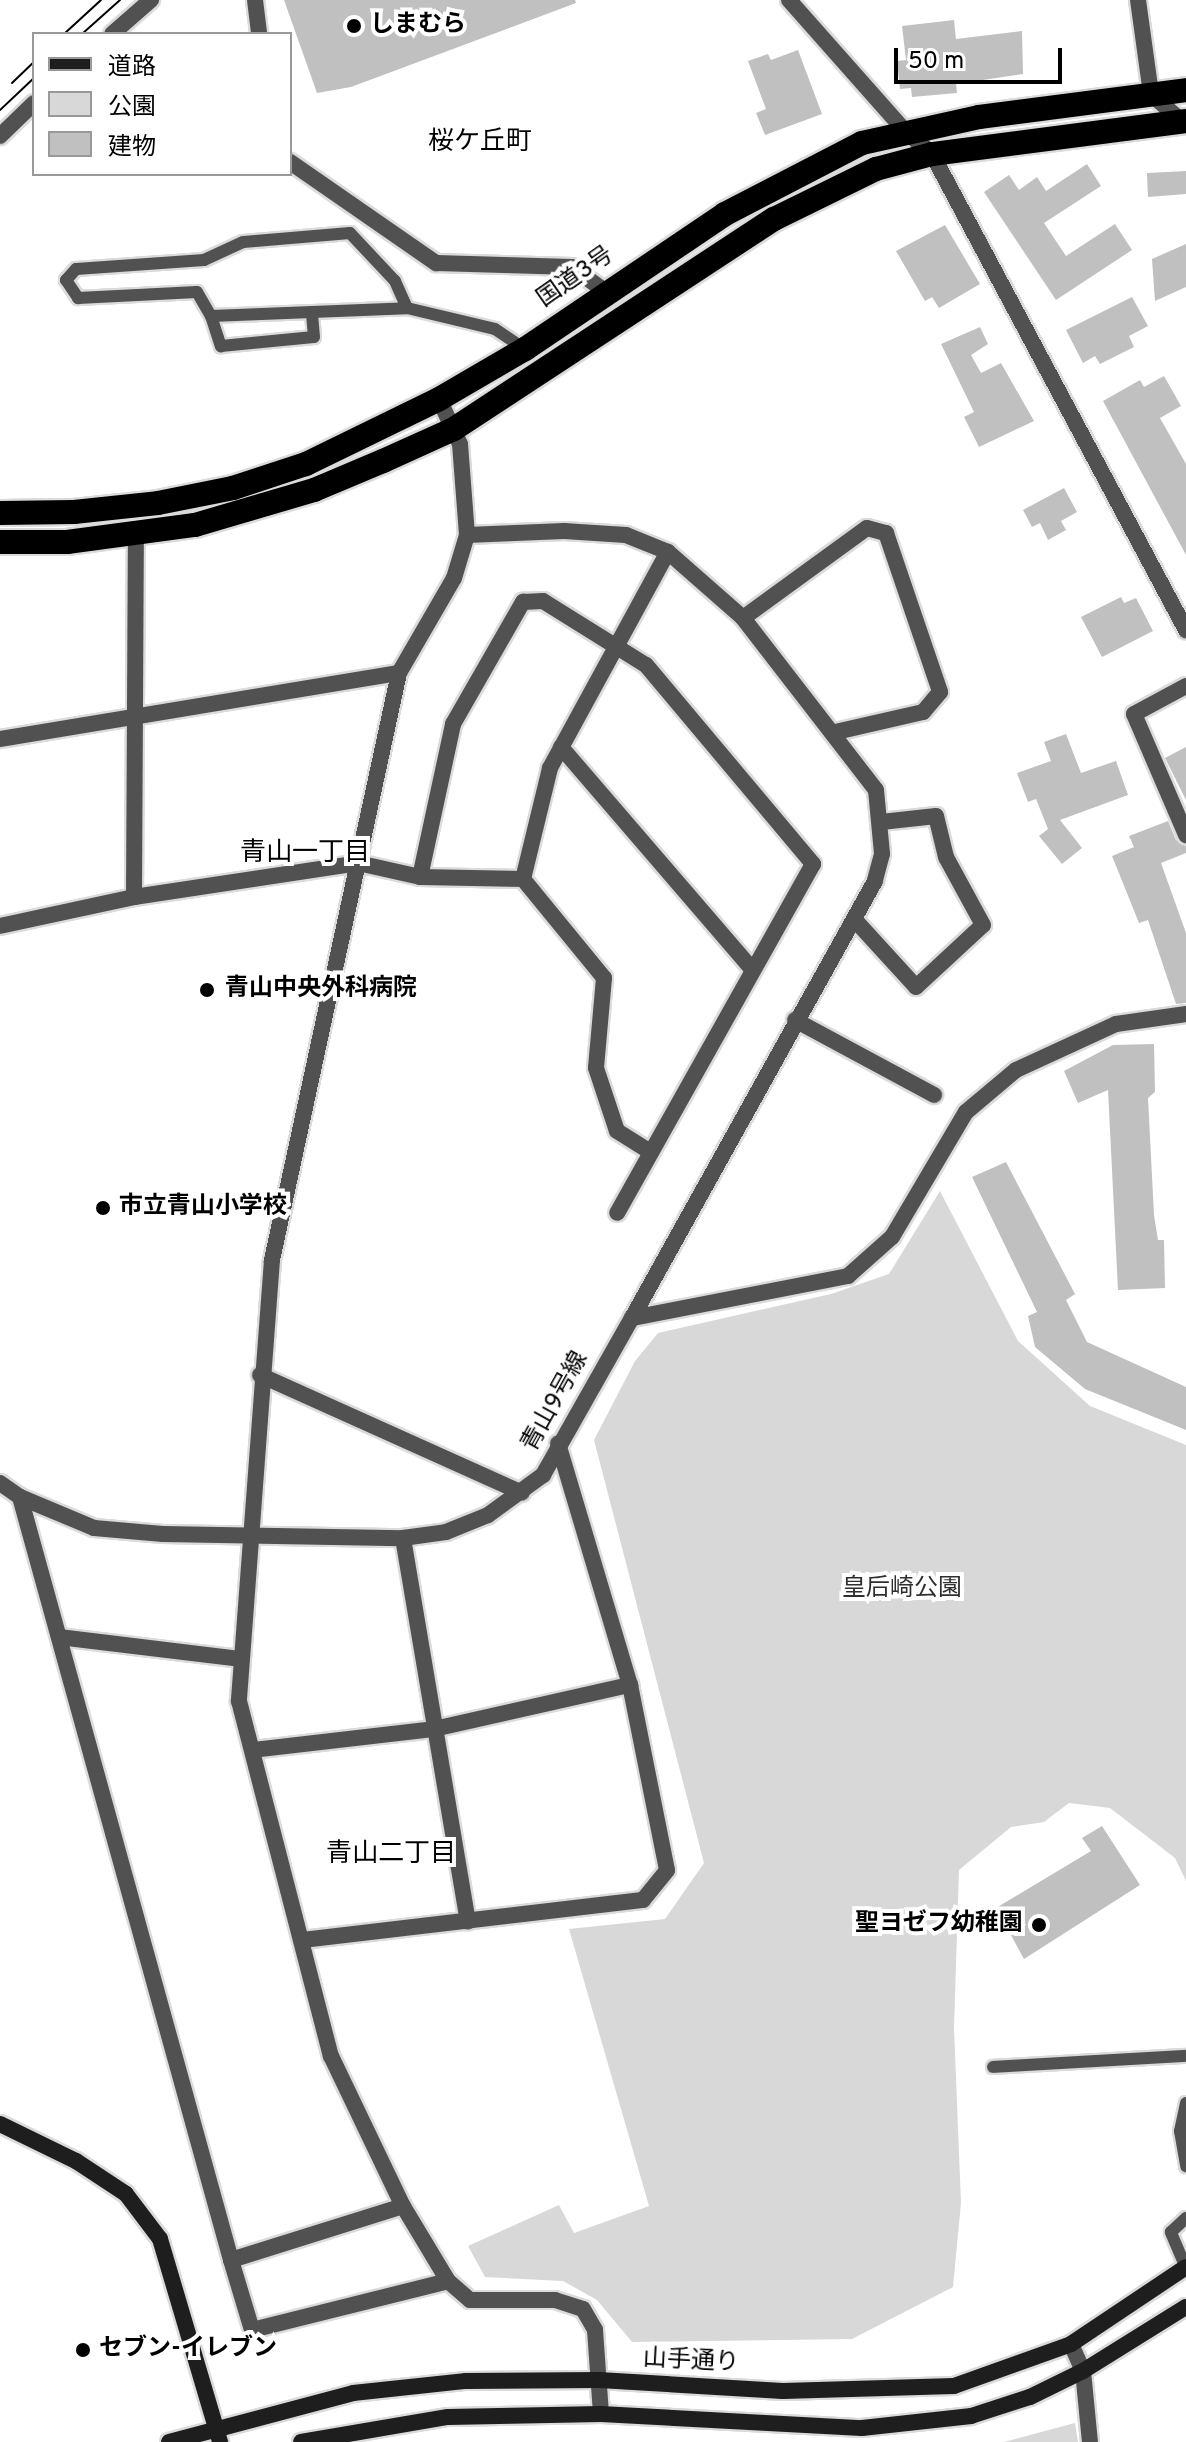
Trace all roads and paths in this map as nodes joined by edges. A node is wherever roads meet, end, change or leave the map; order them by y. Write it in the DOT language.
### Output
graph roads {
  1 [pos="151,0"];
  2 [pos="255,0"];
  3 [pos="789,0"];
  4 [pos="1138,0"];
  5 [pos="114,32"];
  6 [pos="259,32"];
  7 [pos="1186,90"];
  8 [pos="1151,94"];
  9 [pos="32,105"];
  10 [pos="1185,122"];
  11 [pos="905,131"];
  12 [pos="0,136"];
  13 [pos="932,154"];
  14 [pos="292,163"];
  15 [pos="606,292"];
  16 [pos="407,308"];
  17 [pos="312,312"];
  18 [pos="211,316"];
  19 [pos="525,349"];
  20 [pos="439,399"];
  21 [pos="454,429"];
  22 [pos="0,513"];
  23 [pos="136,535"];
  24 [pos="467,535"];
  25 [pos="0,542"];
  26 [pos="668,552"];
  27 [pos="743,618"];
  28 [pos="1186,630"];
  29 [pos="618,643"];
  30 [pos="399,673"];
  31 [pos="1186,686"];
  32 [pos="137,714"];
  33 [pos="836,732"];
  34 [pos="0,739"];
  35 [pos="561,747"];
  36 [pos="881,822"];
  37 [pos="1186,835"];
  38 [pos="358,863"];
  39 [pos="420,877"];
  40 [pos="523,879"];
  41 [pos="134,897"];
  42 [pos="854,919"];
  43 [pos="0,926"];
  44 [pos="752,969"];
  45 [pos="1186,1014"];
  46 [pos="795,1020"];
  47 [pos="934,1095"];
  48 [pos="651,1152"];
  49 [pos="617,1213"];
  50 [pos="632,1318"];
  51 [pos="260,1375"];
  52 [pos="558,1443"];
  53 [pos="0,1483"];
  54 [pos="522,1493"];
  55 [pos="20,1497"];
  56 [pos="250,1535"];
  57 [pos="403,1538"];
  58 [pos="59,1637"];
  59 [pos="240,1659"];
  60 [pos="630,1685"];
  61 [pos="434,1729"];
  62 [pos="253,1750"];
  63 [pos="468,1922"];
  64 [pos="302,1940"];
  65 [pos="1186,2056"];
  66 [pos="993,2067"];
  67 [pos="1186,2103"];
  68 [pos="0,2124"];
  69 [pos="1186,2166"];
  70 [pos="403,2206"];
  71 [pos="1186,2218"];
  72 [pos="231,2260"];
  73 [pos="1186,2268"];
  74 [pos="448,2281"];
  75 [pos="1186,2307"];
  76 [pos="1071,2344"];
  77 [pos="1083,2371"];
  78 [pos="599,2380"];
  79 [pos="601,2414"];
  80 [pos="219,2435"];
  81 [pos="862,2435"];
  82 [pos="169,2442"];
  83 [pos="301,2442"];
  84 [pos="1090,2442"];
  1 -- 5 [label="street"];
  2 -- 6 [label="street"];
  3 -- 11 [label="street"];
  4 -- 8 [label="street"];
  7 -- 8 [label="highway, 国道3号"];
  8 -- 10 [label="street"];
  8 -- 11 [label="highway, 国道3号"];
  9 -- 12 [label="street"];
  10 -- 13 [label="highway"];
  11 -- 13 [label="street"];
  11 -- 15 [label="highway, 国道3号"];
  13 -- 21 [label="highway"];
  13 -- 28 [label="street"];
  14 -- 15 [label="street"];
  15 -- 19 [label="highway, 国道3号"];
  16 -- 17 [label="lane"];
  16 -- 18 [label="lane"];
  16 -- 19 [label="lane"];
  17 -- 18 [label="lane"];
  17 -- 18 [label="lane"];
  19 -- 20 [label="highway, 国道3号"];
  20 -- 21 [label="street"];
  20 -- 22 [label="highway, 国道3号"];
  21 -- 23 [label="highway"];
  21 -- 24 [label="street"];
  23 -- 25 [label="highway"];
  23 -- 32 [label="street"];
  24 -- 26 [label="street, 青山9号線"];
  24 -- 30 [label="street"];
  26 -- 27 [label="street, 青山9号線"];
  26 -- 29 [label="street"];
  27 -- 33 [label="street, 青山9号線"];
  27 -- 33 [label="street"];
  29 -- 35 [label="street"];
  29 -- 39 [label="street"];
  29 -- 44 [label="street"];
  30 -- 32 [label="street"];
  30 -- 38 [label="street"];
  31 -- 37 [label="street"];
  32 -- 34 [label="street"];
  32 -- 41 [label="street"];
  33 -- 36 [label="street, 青山9号線"];
  35 -- 40 [label="street"];
  35 -- 44 [label="street"];
  36 -- 42 [label="street, 青山9号線"];
  36 -- 42 [label="street"];
  38 -- 39 [label="street"];
  38 -- 41 [label="street"];
  38 -- 51 [label="street"];
  39 -- 40 [label="street"];
  40 -- 48 [label="street"];
  41 -- 43 [label="street"];
  42 -- 46 [label="street, 青山9号線"];
  44 -- 48 [label="street"];
  45 -- 50 [label="street"];
  46 -- 47 [label="street"];
  46 -- 50 [label="street, 青山9号線"];
  48 -- 49 [label="street"];
  50 -- 52 [label="street, 青山9号線"];
  51 -- 54 [label="street"];
  51 -- 56 [label="street"];
  52 -- 54 [label="street, 青山9号線"];
  52 -- 60 [label="street"];
  53 -- 55 [label="street, 青山9号線"];
  54 -- 57 [label="street, 青山9号線"];
  55 -- 56 [label="street, 青山9号線"];
  55 -- 58 [label="street"];
  56 -- 57 [label="street, 青山9号線"];
  56 -- 59 [label="street"];
  57 -- 61 [label="street"];
  58 -- 59 [label="street"];
  58 -- 72 [label="street"];
  59 -- 62 [label="street"];
  60 -- 61 [label="street"];
  60 -- 63 [label="street"];
  61 -- 62 [label="street"];
  61 -- 63 [label="street"];
  62 -- 64 [label="street"];
  63 -- 64 [label="street"];
  64 -- 70 [label="street"];
  65 -- 66 [label="lane"];
  67 -- 69 [label="lane"];
  68 -- 80 [label="street"];
  70 -- 72 [label="street"];
  70 -- 74 [label="street"];
  71 -- 73 [label="lane"];
  72 -- 74 [label="street"];
  73 -- 76 [label="street, 山手通り"];
  74 -- 78 [label="street"];
  75 -- 77 [label="street"];
  76 -- 77 [label="street"];
  76 -- 78 [label="street, 山手通り"];
  77 -- 81 [label="street"];
  77 -- 84 [label="street"];
  78 -- 79 [label="street"];
  78 -- 80 [label="street, 山手通り"];
  79 -- 81 [label="street"];
  79 -- 83 [label="street"];
  80 -- 82 [label="street, 山手通り"];
}
